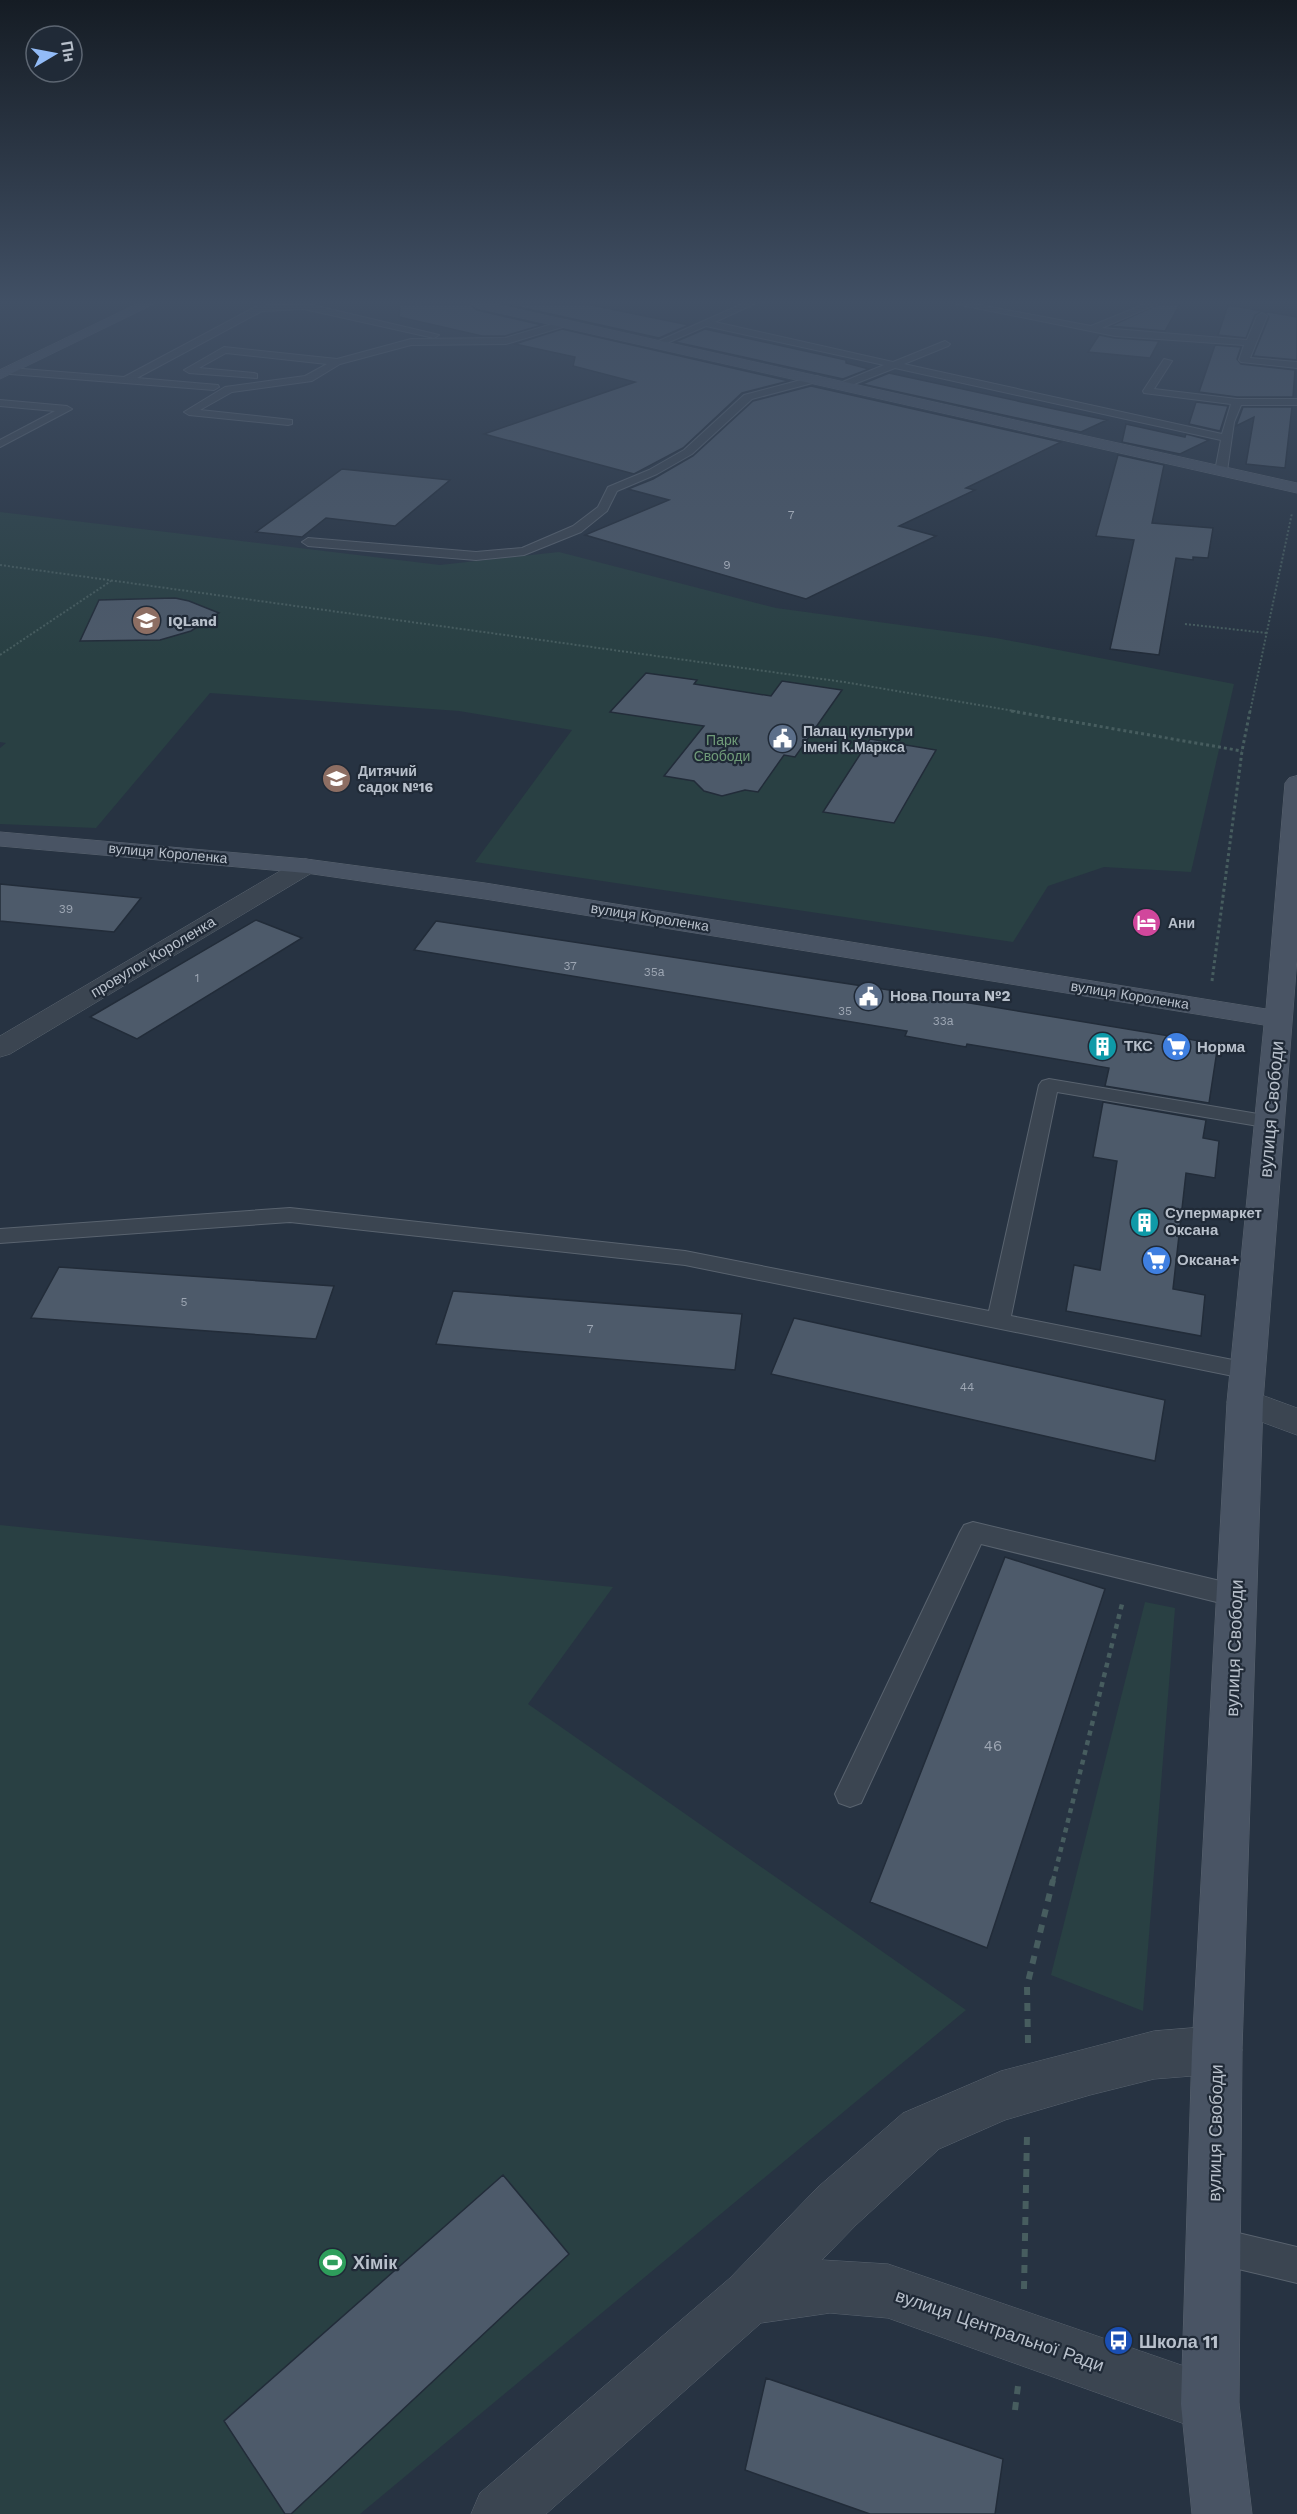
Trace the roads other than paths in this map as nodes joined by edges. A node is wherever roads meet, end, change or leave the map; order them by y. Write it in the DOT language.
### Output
graph roads {
  1 [pos="43,421"];
  2 [pos="281,421"];
  3 [pos="721,421"];
  4 [pos="1003,421"];
  5 [pos="1151,421"];
  6 [pos="1229,421"];
  7 [pos="288,422"];
  8 [pos="1226,438"];
  9 [pos="0,444"];
  10 [pos="1221,471"];
  11 [pos="1297,488"];
  12 [pos="308,542"];
  13 [pos="1297,783"];
  14 [pos="0,839"];
  15 [pos="306,866"];
  16 [pos="1288,1019"];
  17 [pos="0,1048"];
  18 [pos="1270,1122"];
  19 [pos="0,1236"];
  20 [pos="998,1321"];
  21 [pos="1246,1387"];
  22 [pos="1297,1422"];
  23 [pos="1237,1596"];
  24 [pos="850,1794"];
  25 [pos="1217,2050"];
  26 [pos="1213,2245"];
  27 [pos="1297,2265"];
  28 [pos="749,2297"];
  29 [pos="1210,2404"];
  30 [pos="501,2514"];
  31 [pos="1222,2514"];
  1 -- 9 [label="lane"];
  2 -- 7 [label="lane"];
  3 -- 12 [label="lane"];
  4 -- 10 [label="main road"];
  5 -- 8 [label="lane"];
  6 -- 8 [label="lane"];
  8 -- 10 [label="lane"];
  10 -- 11 [label="main road"];
  13 -- 16 [label="main road, вулиця Свободи"];
  14 -- 15 [label="main road, вулиця Короленка"];
  15 -- 16 [label="main road, вулиця Короленка"];
  15 -- 17 [label="street, провулок Короленка"];
  16 -- 18 [label="main road, вулиця Свободи"];
  18 -- 20 [label="lane"];
  18 -- 21 [label="main road, вулиця Свободи"];
  19 -- 20 [label="lane"];
  20 -- 21 [label="lane"];
  21 -- 22 [label="street"];
  21 -- 23 [label="main road, вулиця Свободи"];
  23 -- 24 [label="lane"];
  23 -- 25 [label="main road, вулиця Свободи"];
  25 -- 26 [label="main road, вулиця Свободи"];
  25 -- 28 [label="street"];
  26 -- 27 [label="lane"];
  26 -- 29 [label="main road, вулиця Свободи"];
  28 -- 29 [label="street, вулиця Центральної Ради"];
  28 -- 30 [label="street"];
  29 -- 31 [label="main road, вулиця Свободи"];
}
